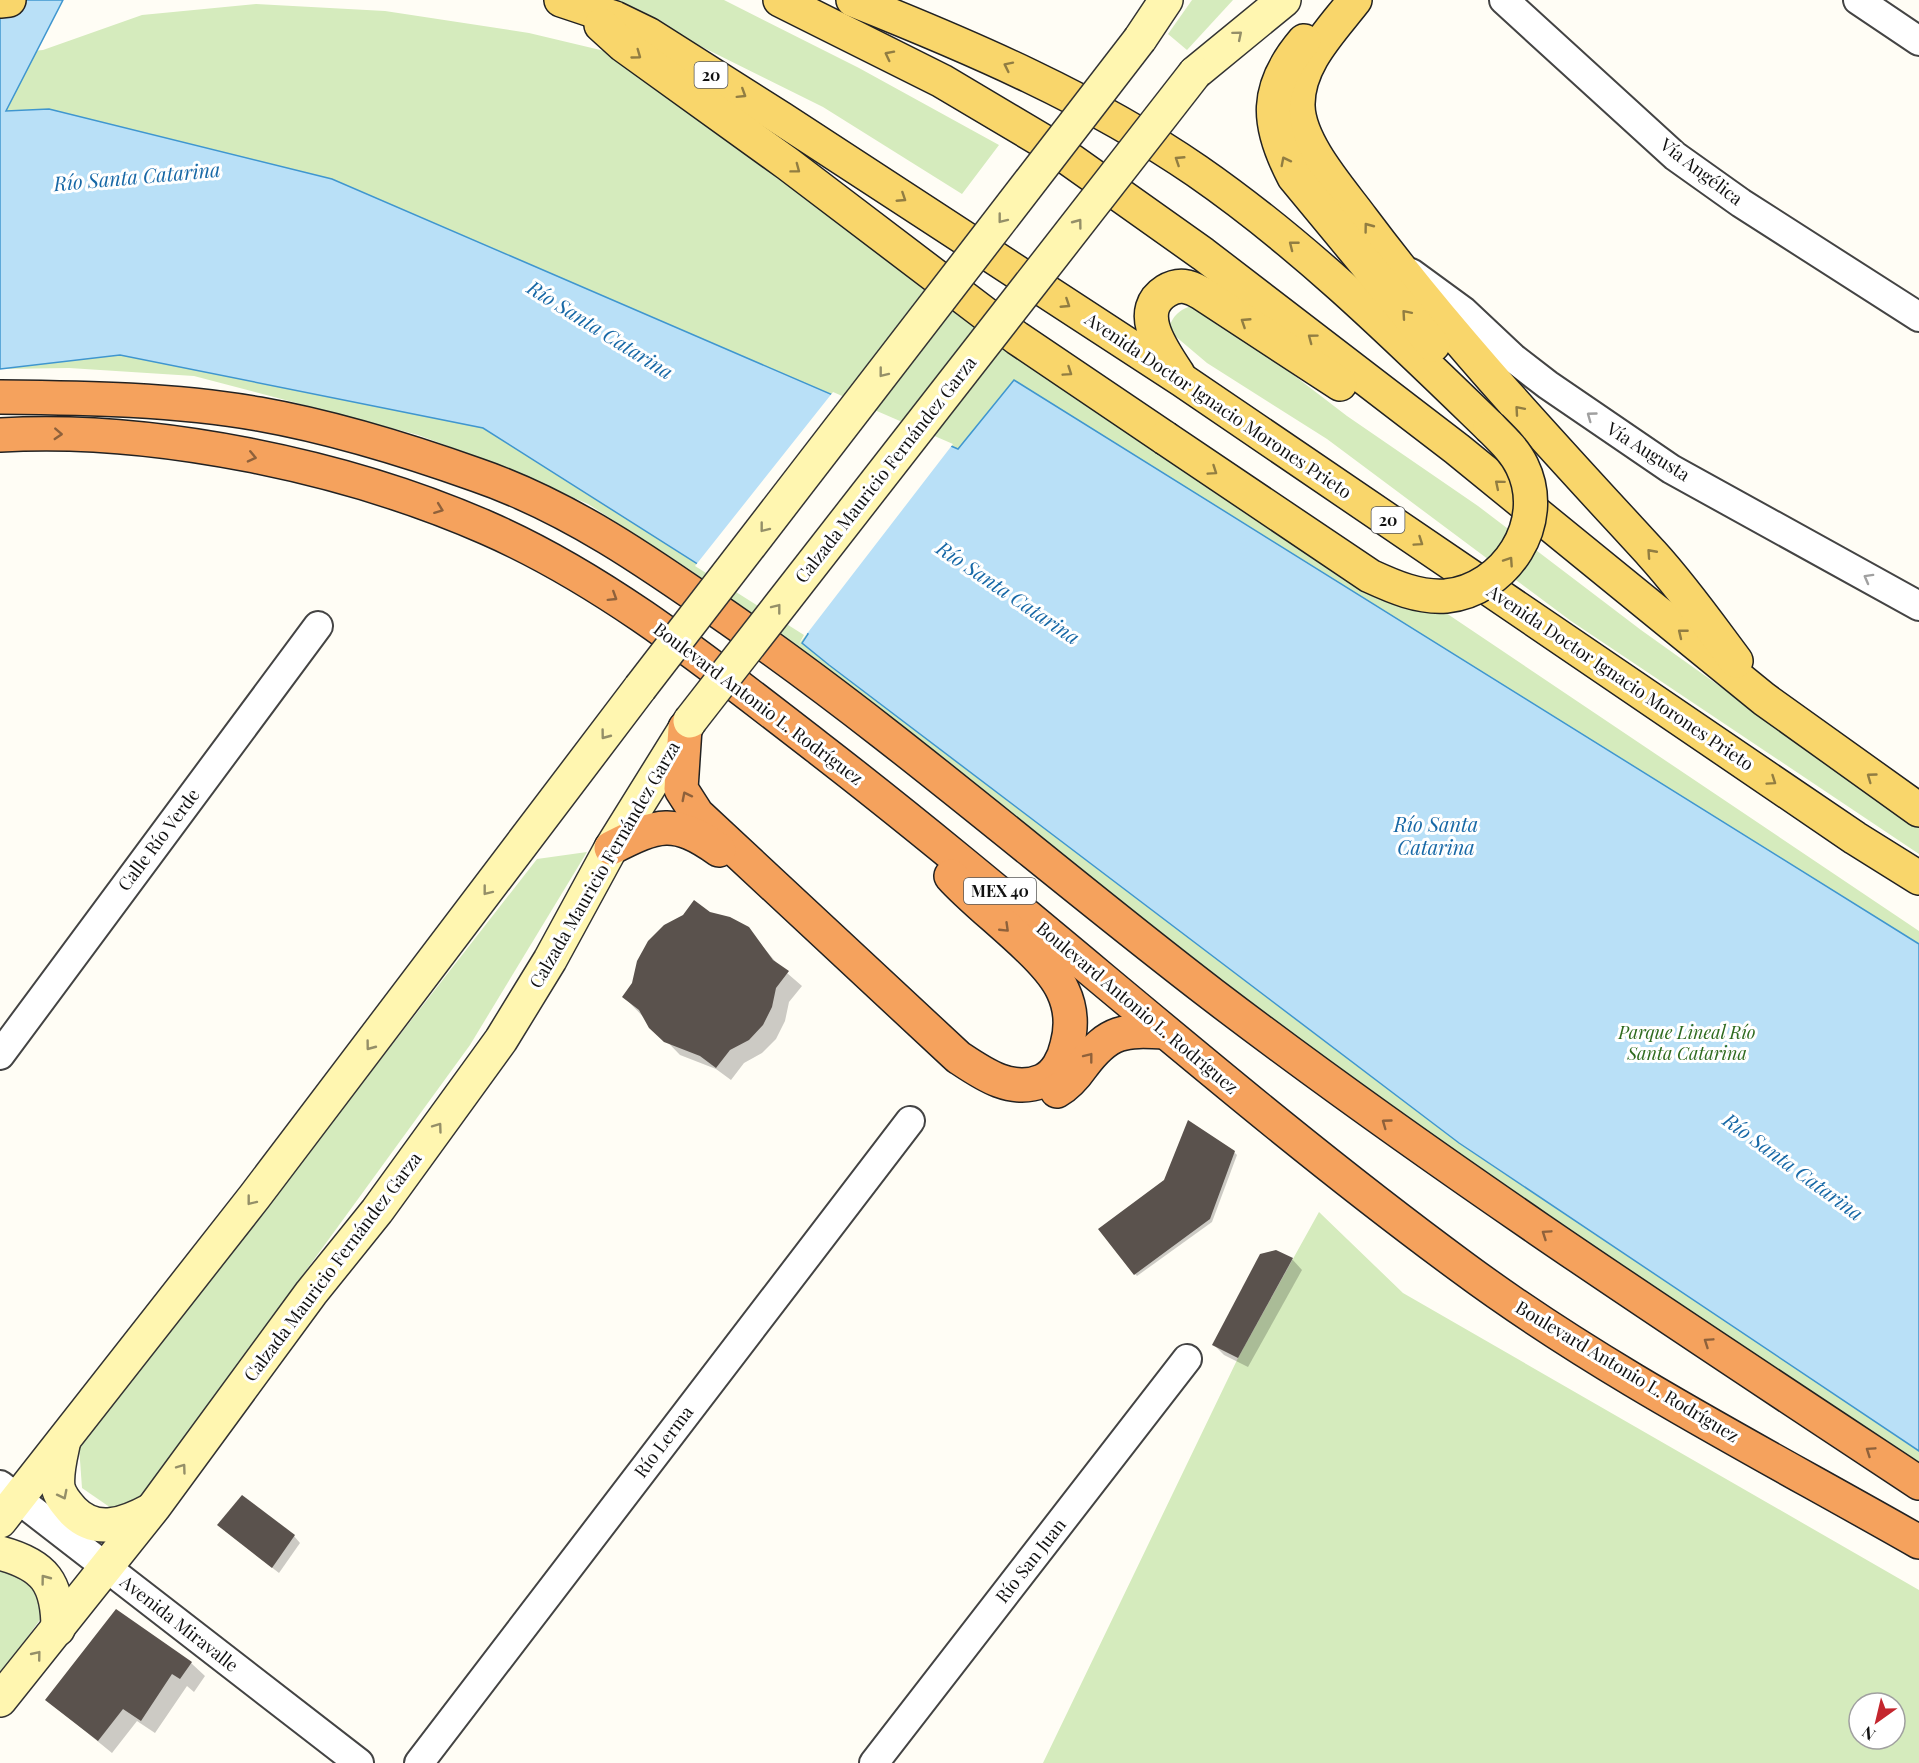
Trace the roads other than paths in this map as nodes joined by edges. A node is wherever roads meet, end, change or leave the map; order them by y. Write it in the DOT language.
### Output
graph roads {
  1 [pos="9,0"];
  2 [pos="780,0"];
  3 [pos="853,0"];
  4 [pos="1166,0"];
  5 [pos="1284,0"];
  6 [pos="1350,0"];
  7 [pos="1355,0"];
  8 [pos="1504,0"];
  9 [pos="1858,0"];
  10 [pos="0,1"];
  11 [pos="569,2"];
  12 [pos="1919,41"];
  13 [pos="1398,267"];
  14 [pos="1919,317"];
  15 [pos="1182,380"];
  16 [pos="0,397"];
  17 [pos="1490,428"];
  18 [pos="0,435"];
  19 [pos="1457,449"];
  20 [pos="1919,606"];
  21 [pos="318,626"];
  22 [pos="1764,699"];
  23 [pos="688,724"];
  24 [pos="895,807"];
  25 [pos="1919,810"];
  26 [pos="611,848"];
  27 [pos="1919,878"];
  28 [pos="1165,1032"];
  29 [pos="0,1055"];
  30 [pos="910,1121"];
  31 [pos="1187,1359"];
  32 [pos="64,1438"];
  33 [pos="1919,1483"];
  34 [pos="6,1502"];
  35 [pos="152,1509"];
  36 [pos="1919,1542"];
  37 [pos="0,1553"];
  38 [pos="106,1568"];
  39 [pos="58,1629"];
  40 [pos="0,1700"];
  41 [pos="359,1763"];
  42 [pos="418,1763"];
  43 [pos="874,1763"];
  1 -- 10 [label="main road"];
  19 -- 2 [label="main road, one-way"];
  17 -- 3 [label="main road, one-way"];
  4 -- 32 [label="main road, one-way, bridge"];
  23 -- 5 [label="main road, Calzada Mauricio Fernández Garza, one-way, bridge"];
  17 -- 6 [label="main road, one-way"];
  13 -- 7 [label="main road, one-way"];
  8 -- 14 [label="street, Vía Angélica"];
  9 -- 12 [label="street"];
  11 -- 15 [label="main road, Avenida Doctor Ignacio Morones Prieto / 20, one-way"];
  11 -- 17 [label="main road, one-way, bridge"];
  20 -- 13 [label="street, Vía Augusta, one-way"];
  22 -- 13 [label="main road, one-way"];
  19 -- 15 [label="main road, one-way"];
  15 -- 27 [label="main road, Avenida Doctor Ignacio Morones Prieto / 20, one-way"];
  33 -- 16 [label="highway, MEX 40, one-way"];
  18 -- 24 [label="highway, Boulevard Antonio L. Rodríguez / MEX 40, one-way"];
  22 -- 19 [label="main road, one-way"];
  21 -- 29 [label="street, Calle Río Verde"];
  25 -- 22 [label="main road, one-way"];
  24 -- 23 [label="highway, one-way"];
  23 -- 26 [label="main road, Calzada Mauricio Fernández Garza"];
  24 -- 28 [label="highway, Boulevard Antonio L. Rodríguez / MEX 40"];
  26 -- 28 [label="highway, one-way"];
  35 -- 26 [label="main road, Calzada Mauricio Fernández Garza, one-way"];
  28 -- 36 [label="highway, Boulevard Antonio L. Rodríguez / MEX 40"];
  30 -- 42 [label="street, Río Lerma"];
  31 -- 43 [label="street, Río San Juan"];
  32 -- 34 [label="main road"];
  32 -- 35 [label="main road, one-way"];
  34 -- 38 [label="street, Avenida Miravalle"];
  35 -- 38 [label="main road, Calzada Mauricio Fernández Garza"];
  39 -- 37 [label="main road, one-way"];
  38 -- 39 [label="main road, Calzada Mauricio Fernández Garza"];
  38 -- 41 [label="street, Avenida Miravalle"];
  40 -- 39 [label="main road, Calzada Mauricio Fernández Garza, one-way"];
}
